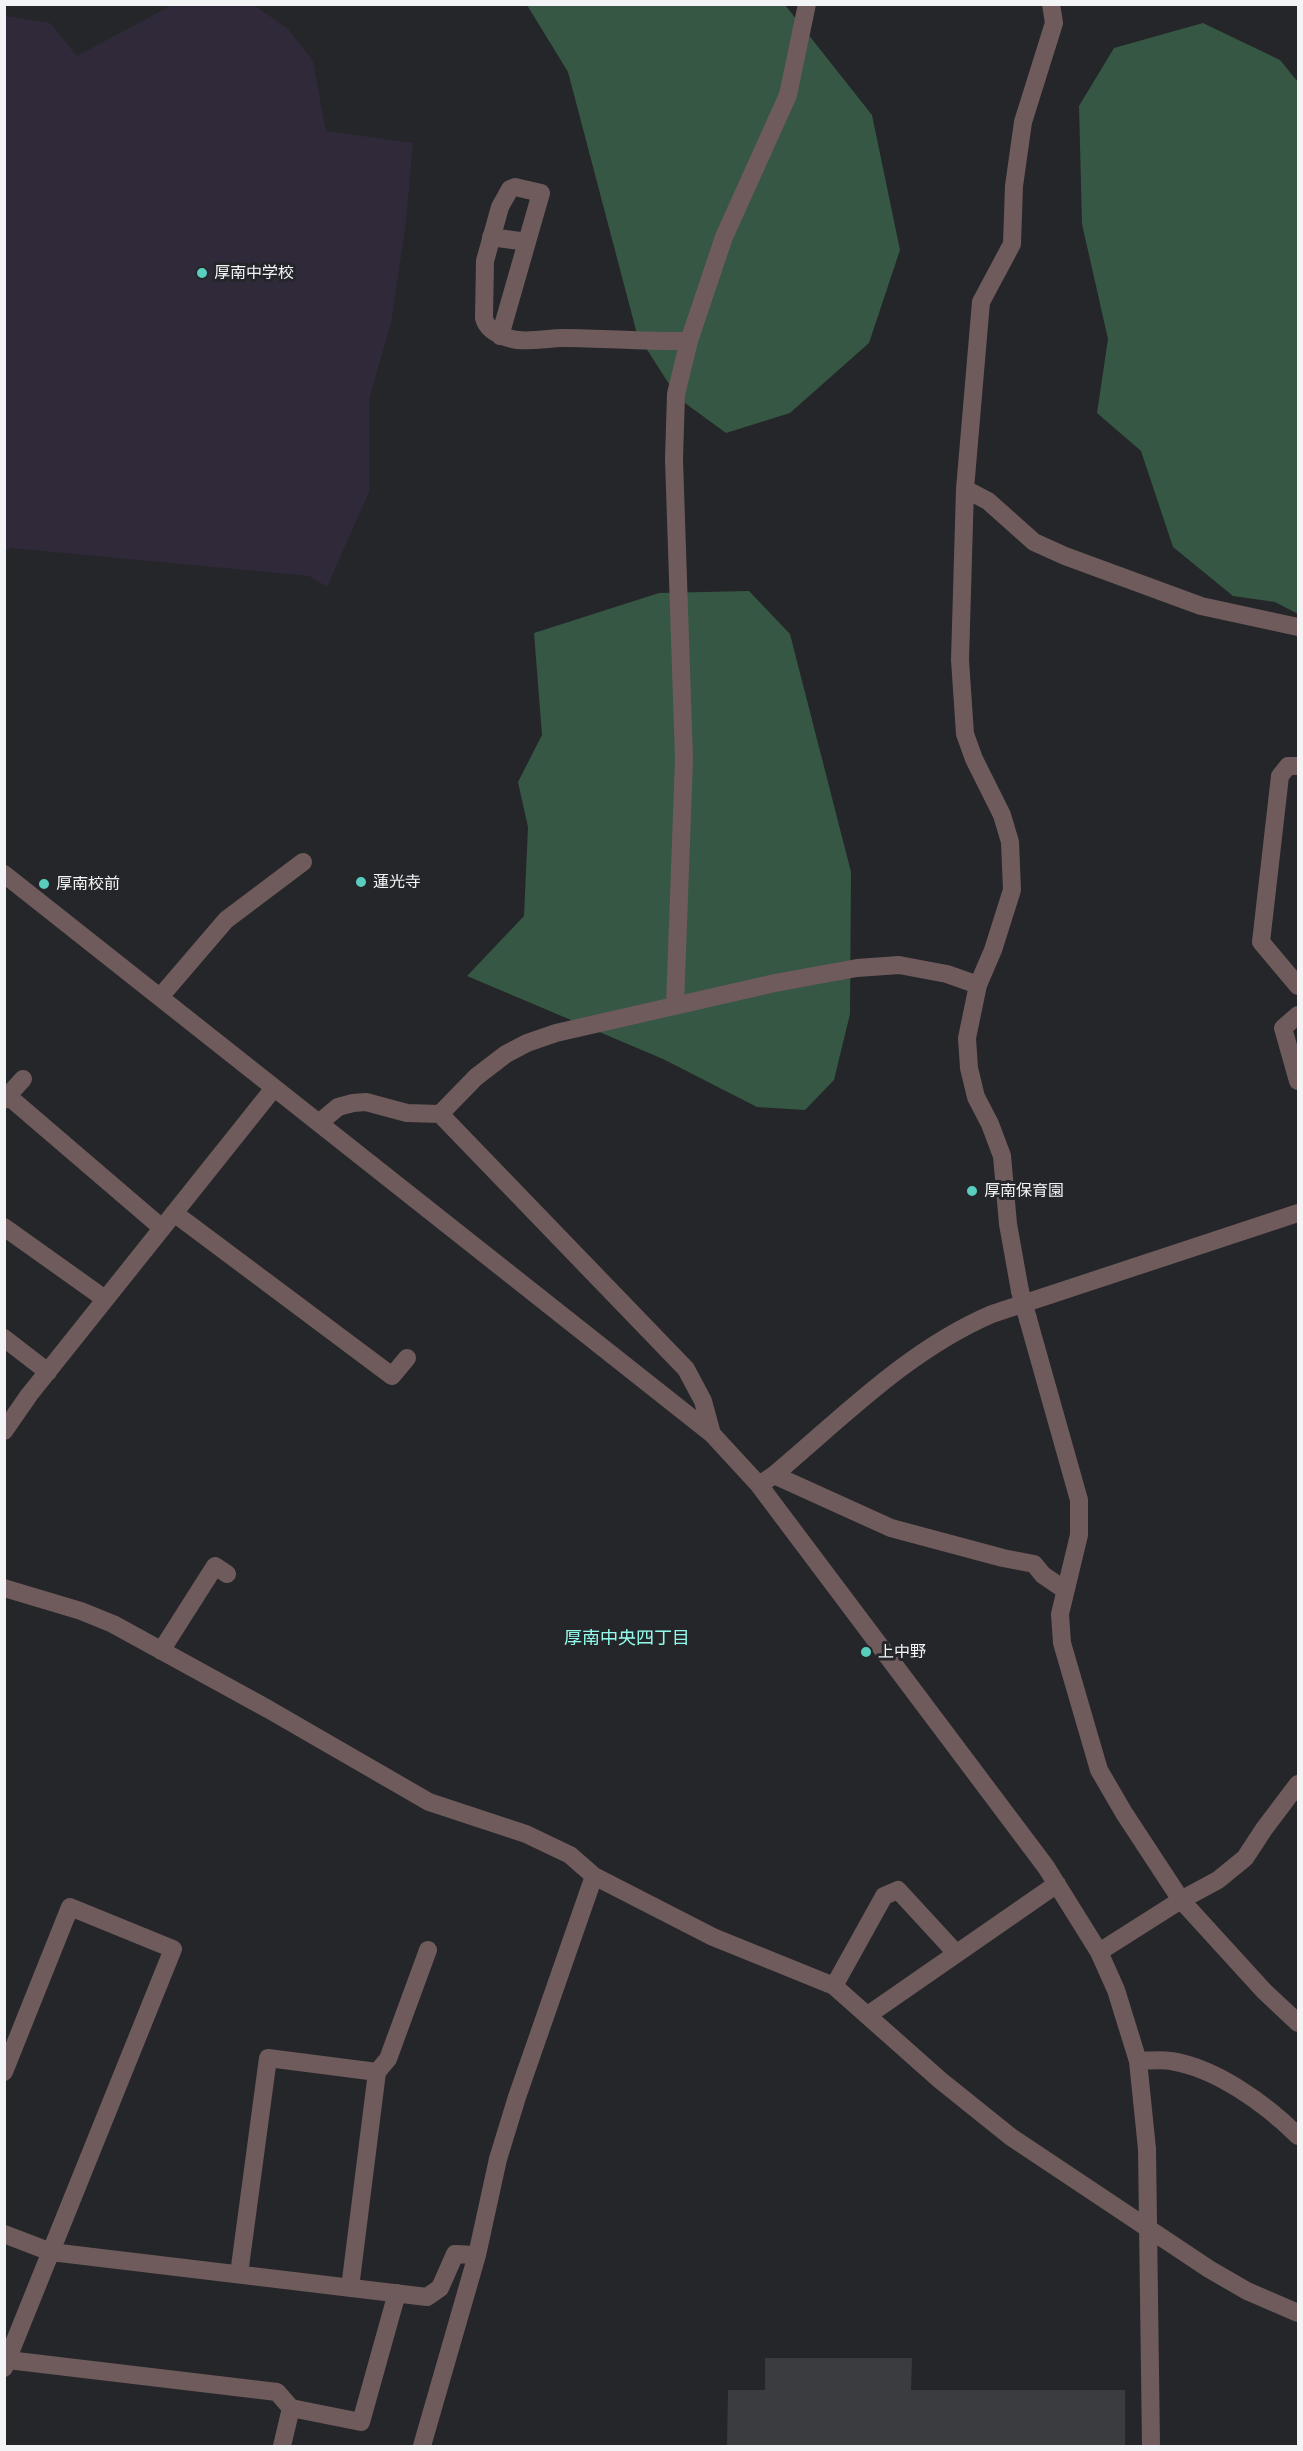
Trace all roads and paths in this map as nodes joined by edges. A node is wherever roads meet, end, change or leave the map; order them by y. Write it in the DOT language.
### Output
graph roads {
  1 [pos="807,4"];
  2 [pos="1051,4"];
  3 [pos="491,237"];
  4 [pos="527,242"];
  5 [pos="500,336"];
  6 [pos="689,341"];
  7 [pos="965,489"];
  8 [pos="1299,627"];
  9 [pos="1299,766"];
  10 [pos="303,862"];
  11 [pos="4,873"];
  12 [pos="978,985"];
  13 [pos="1299,986"];
  14 [pos="160,997"];
  15 [pos="675,1006"];
  16 [pos="1299,1015"];
  17 [pos="23,1079"];
  18 [pos="1299,1081"];
  19 [pos="274,1088"];
  20 [pos="6,1098"];
  21 [pos="440,1113"];
  22 [pos="319,1123"];
  23 [pos="174,1213"];
  24 [pos="1299,1213"];
  25 [pos="4,1227"];
  26 [pos="162,1228"];
  27 [pos="105,1299"];
  28 [pos="4,1338"];
  29 [pos="407,1358"];
  30 [pos="48,1372"];
  31 [pos="4,1431"];
  32 [pos="712,1434"];
  33 [pos="774,1475"];
  34 [pos="759,1485"];
  35 [pos="227,1574"];
  36 [pos="4,1588"];
  37 [pos="1065,1590"];
  38 [pos="161,1651"];
  39 [pos="1299,1784"];
  40 [pos="594,1876"];
  41 [pos="1057,1884"];
  42 [pos="1181,1900"];
  43 [pos="428,1950"];
  44 [pos="1099,1952"];
  45 [pos="956,1953"];
  46 [pos="834,1986"];
  47 [pos="868,2015"];
  48 [pos="1299,2023"];
  49 [pos="1138,2061"];
  50 [pos="4,2072"];
  51 [pos="376,2072"];
  52 [pos="1299,2136"];
  53 [pos="1148,2228"];
  54 [pos="4,2234"];
  55 [pos="51,2252"];
  56 [pos="477,2255"];
  57 [pos="239,2274"];
  58 [pos="350,2288"];
  59 [pos="397,2293"];
  60 [pos="1299,2313"];
  61 [pos="6,2364"];
  62 [pos="291,2408"];
  63 [pos="282,2446"];
  64 [pos="422,2446"];
  65 [pos="1151,2446"];
  1 -- 6 [label="street"];
  2 -- 7 [label="street"];
  3 -- 4 [label="street"];
  3 -- 4 [label="street"];
  3 -- 5 [label="street"];
  4 -- 5 [label="street"];
  5 -- 6 [label="street"];
  6 -- 15 [label="street"];
  7 -- 8 [label="street"];
  7 -- 12 [label="street"];
  9 -- 13 [label="street"];
  10 -- 14 [label="street"];
  11 -- 14 [label="street"];
  12 -- 15 [label="street"];
  12 -- 37 [label="street, bridge"];
  14 -- 19 [label="street"];
  15 -- 21 [label="street"];
  16 -- 18 [label="street"];
  17 -- 20 [label="street"];
  19 -- 22 [label="street"];
  19 -- 23 [label="street"];
  20 -- 26 [label="street"];
  21 -- 22 [label="street"];
  21 -- 32 [label="street"];
  22 -- 32 [label="street"];
  23 -- 26 [label="street"];
  23 -- 29 [label="street"];
  24 -- 33 [label="street"];
  25 -- 27 [label="street"];
  26 -- 27 [label="street"];
  27 -- 30 [label="street"];
  28 -- 30 [label="street"];
  30 -- 31 [label="street"];
  32 -- 34 [label="street"];
  33 -- 34 [label="street"];
  33 -- 37 [label="street"];
  34 -- 41 [label="street"];
  35 -- 38 [label="street"];
  36 -- 38 [label="street"];
  37 -- 42 [label="street"];
  38 -- 40 [label="street"];
  39 -- 42 [label="street"];
  40 -- 46 [label="street"];
  40 -- 56 [label="street"];
  41 -- 44 [label="street"];
  41 -- 45 [label="street"];
  42 -- 44 [label="street"];
  42 -- 48 [label="street"];
  43 -- 51 [label="street"];
  44 -- 49 [label="street"];
  45 -- 46 [label="street"];
  45 -- 47 [label="street"];
  46 -- 47 [label="street"];
  47 -- 53 [label="street"];
  49 -- 52 [label="street"];
  49 -- 53 [label="street"];
  50 -- 55 [label="street"];
  51 -- 57 [label="street"];
  51 -- 58 [label="street"];
  53 -- 60 [label="street"];
  53 -- 65 [label="street"];
  54 -- 55 [label="street"];
  55 -- 57 [label="street"];
  55 -- 61 [label="street"];
  56 -- 59 [label="street"];
  56 -- 64 [label="street"];
  57 -- 58 [label="street"];
  58 -- 59 [label="street"];
  59 -- 62 [label="street"];
  61 -- 62 [label="street"];
  62 -- 63 [label="street"];
}
